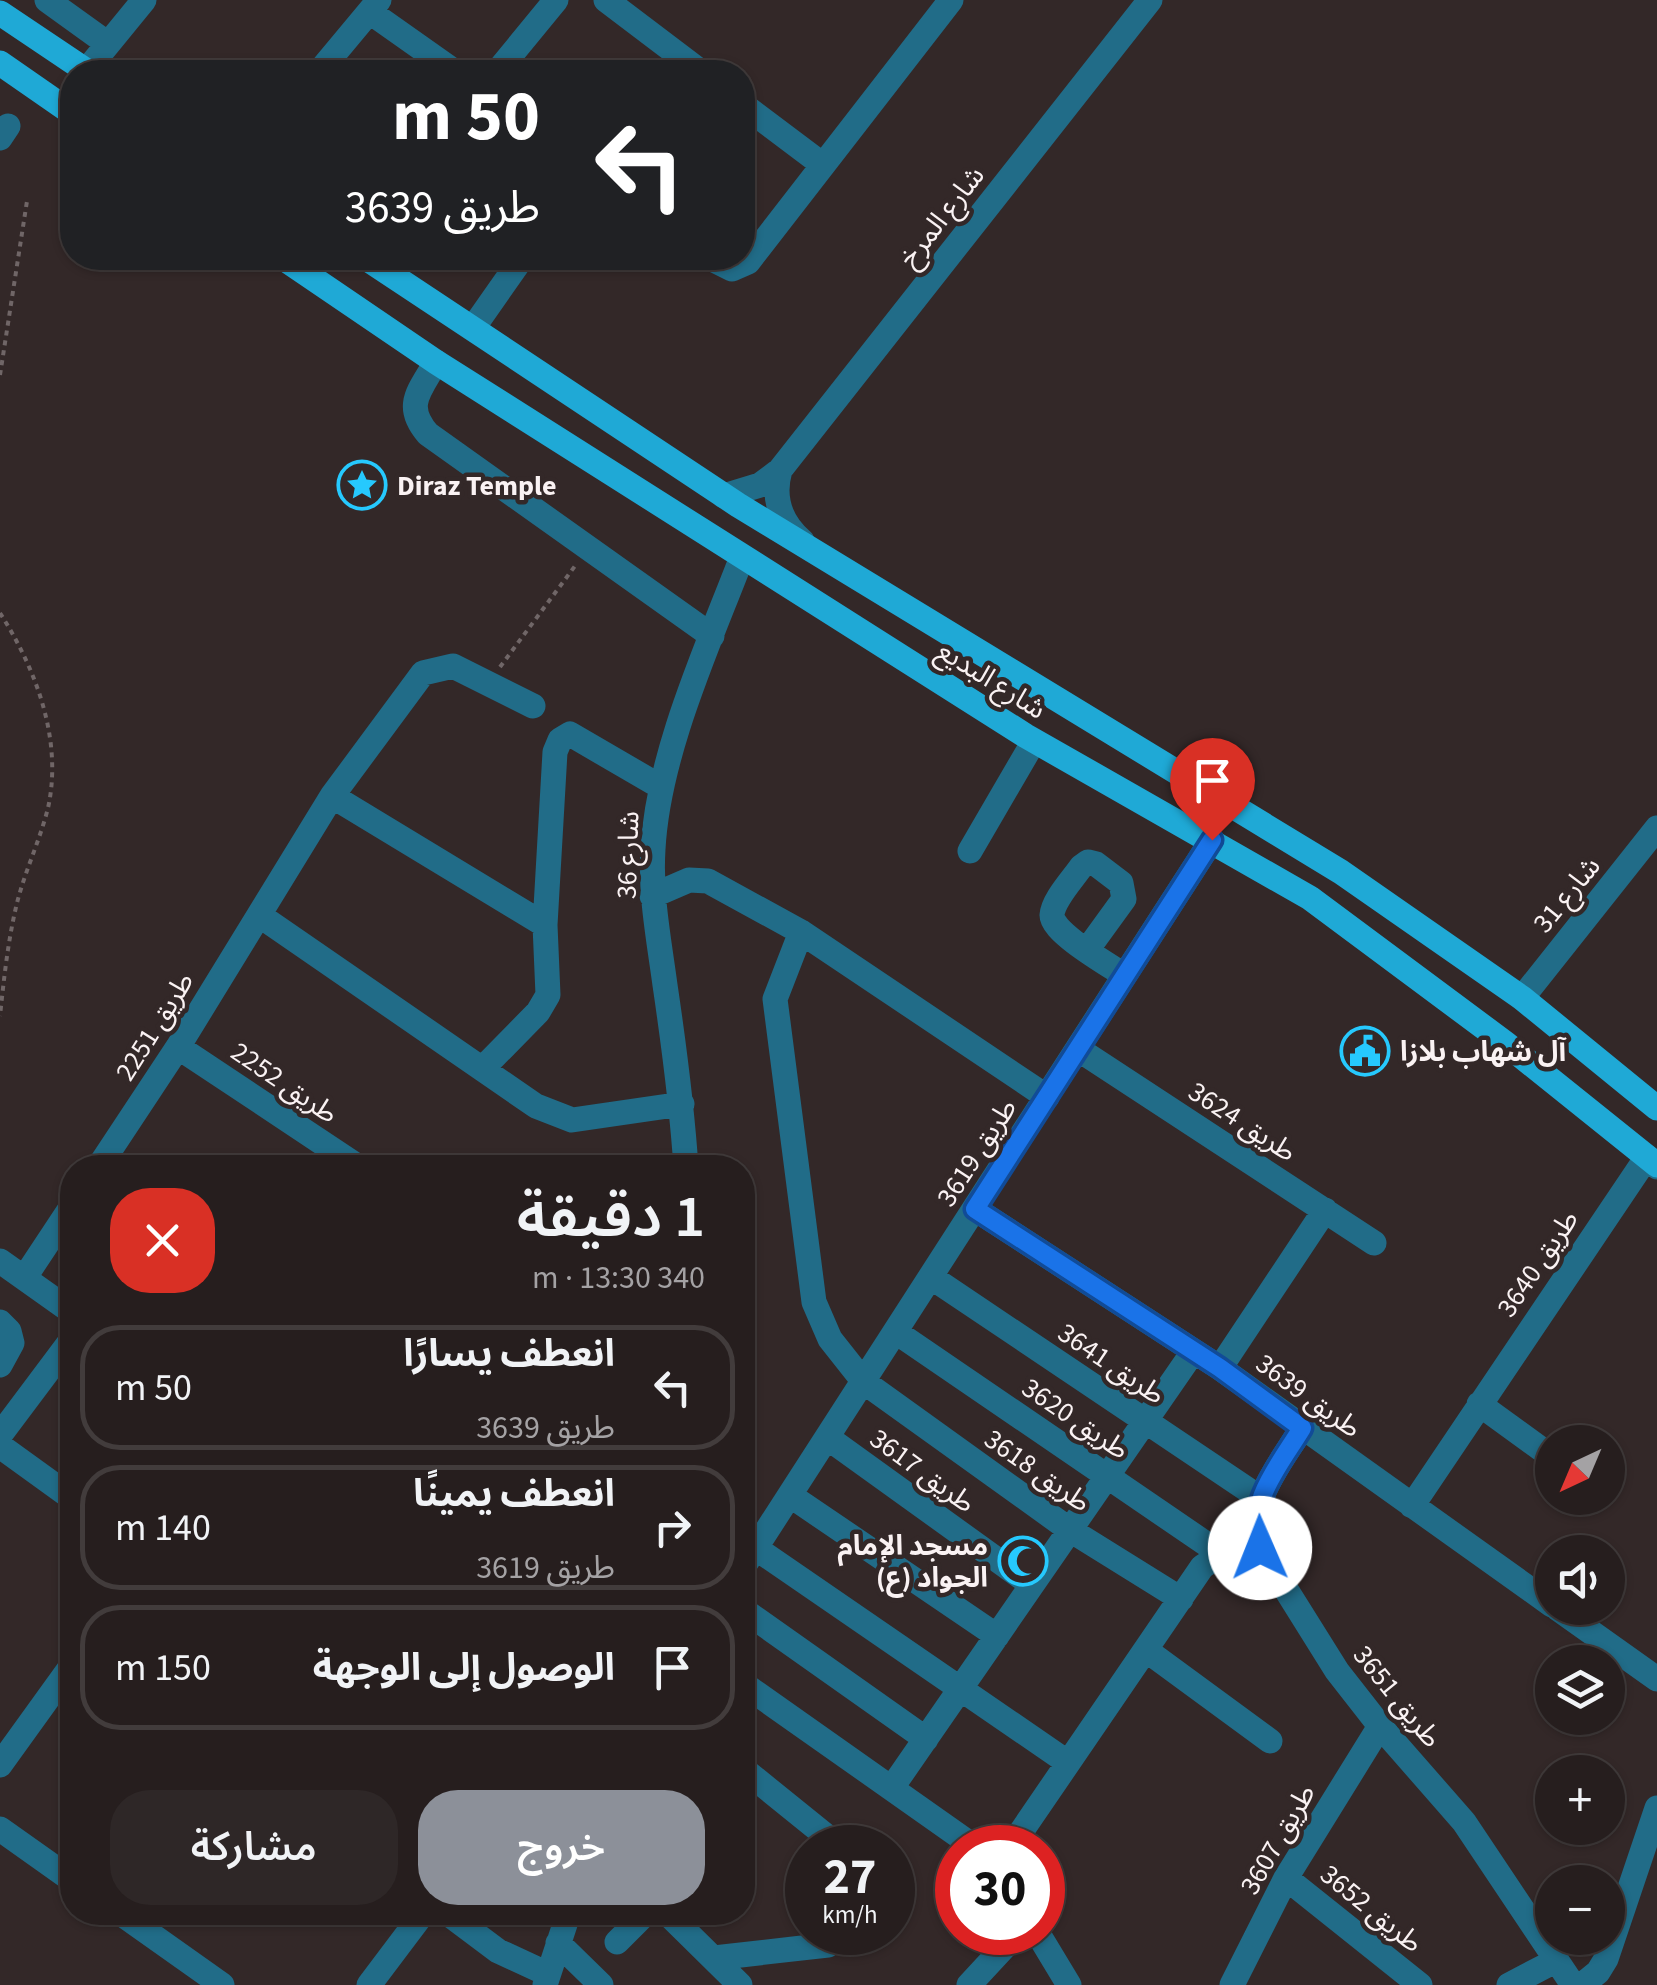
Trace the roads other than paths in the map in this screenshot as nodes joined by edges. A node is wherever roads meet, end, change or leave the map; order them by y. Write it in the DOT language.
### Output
graph roads {
  1 [pos="47,0"];
  2 [pos="144,0"];
  3 [pos="556,0"];
  4 [pos="606,0"];
  5 [pos="952,0"];
  6 [pos="1150,0"];
  7 [pos="374,6"];
  8 [pos="0,14"];
  9 [pos="108,44"];
  10 [pos="69,60"];
  11 [pos="96,60"];
  12 [pos="329,60"];
  13 [pos="441,60"];
  14 [pos="506,60"];
  15 [pos="685,60"];
  16 [pos="0,63"];
  17 [pos="60,105"];
  18 [pos="755,114"];
  19 [pos="823,165"];
  20 [pos="755,253"];
  21 [pos="302,270"];
  22 [pos="384,270"];
  23 [pos="514,270"];
  24 [pos="473,328"];
  25 [pos="436,362"];
  26 [pos="780,470"];
  27 [pos="724,496"];
  28 [pos="804,543"];
  29 [pos="742,557"];
  30 [pos="712,636"];
  31 [pos="533,706"];
  32 [pos="1034,740"];
  33 [pos="661,787"];
  34 [pos="332,796"];
  35 [pos="1657,828"];
  36 [pos="1212,840"];
  37 [pos="970,851"];
  38 [pos="652,896"];
  39 [pos="259,915"];
  40 [pos="544,925"];
  41 [pos="801,932"];
  42 [pos="1087,950"];
  43 [pos="1124,975"];
  44 [pos="1522,998"];
  45 [pos="178,1047"];
  46 [pos="1078,1049"];
  47 [pos="482,1068"];
  48 [pos="1047,1097"];
  49 [pos="682,1104"];
  50 [pos="1657,1108"];
  51 [pos="107,1155"];
  52 [pos="340,1155"];
  53 [pos="685,1155"];
  54 [pos="1654,1163"];
  55 [pos="975,1209"];
  56 [pos="1324,1210"];
  57 [pos="60,1224"];
  58 [pos="1374,1243"];
  59 [pos="0,1261"];
  60 [pos="25,1277"];
  61 [pos="931,1277"];
  62 [pos="60,1303"];
  63 [pos="0,1322"];
  64 [pos="896,1332"];
  65 [pos="1194,1352"];
  66 [pos="60,1355"];
  67 [pos="0,1364"];
  68 [pos="1220,1368"];
  69 [pos="864,1382"];
  70 [pos="1478,1404"];
  71 [pos="1146,1421"];
  72 [pos="1302,1428"];
  73 [pos="0,1435"];
  74 [pos="828,1438"];
  75 [pos="1535,1445"];
  76 [pos="0,1446"];
  77 [pos="1108,1476"];
  78 [pos="60,1489"];
  79 [pos="790,1496"];
  80 [pos="1260,1498"];
  81 [pos="1412,1506"];
  82 [pos="1070,1530"];
  83 [pos="1260,1548"];
  84 [pos="755,1551"];
  85 [pos="1221,1554"];
  86 [pos="755,1562"];
  87 [pos="1032,1585"];
  88 [pos="1535,1592"];
  89 [pos="1181,1599"];
  90 [pos="755,1619"];
  91 [pos="1582,1625"];
  92 [pos="997,1636"];
  93 [pos="1146,1650"];
  94 [pos="1657,1678"];
  95 [pos="60,1682"];
  96 [pos="962,1688"];
  97 [pos="755,1692"];
  98 [pos="1380,1726"];
  99 [pos="926,1738"];
  100 [pos="1270,1741"];
  101 [pos="1067,1762"];
  102 [pos="0,1764"];
  103 [pos="755,1778"];
  104 [pos="893,1786"];
  105 [pos="1657,1808"];
  106 [pos="813,1825"];
  107 [pos="945,1825"];
  108 [pos="1025,1825"];
  109 [pos="0,1829"];
  110 [pos="60,1872"];
  111 [pos="1286,1878"];
  112 [pos="137,1925"];
  113 [pos="414,1925"];
  114 [pos="463,1925"];
  115 [pos="564,1925"];
  116 [pos="634,1925"];
  117 [pos="680,1925"];
  118 [pos="617,1942"];
  119 [pos="558,1943"];
  120 [pos="785,1950"];
  121 [pos="997,1955"];
  122 [pos="1050,1955"];
  123 [pos="714,1958"];
  124 [pos="1557,1960"];
  125 [pos="546,1980"];
  126 [pos="222,1985"];
  127 [pos="368,1985"];
  128 [pos="601,1985"];
  129 [pos="740,1985"];
  130 [pos="970,1985"];
  131 [pos="1068,1985"];
  132 [pos="1232,1985"];
  133 [pos="1420,1985"];
  134 [pos="1509,1985"];
  135 [pos="1572,1985"];
  136 [pos="1582,1985"];
  1 -- 9 [label="street"];
  2 -- 9 [label="street"];
  3 -- 14 [label="street"];
  4 -- 15 [label="street"];
  5 -- 19 [label="street"];
  6 -- 26 [label="street, شارع المرخ"];
  7 -- 12 [label="street"];
  7 -- 13 [label="street"];
  8 -- 10 [label="main road"];
  9 -- 11 [label="street"];
  16 -- 17 [label="main road"];
  18 -- 19 [label="street"];
  19 -- 20 [label="street"];
  21 -- 25 [label="main road, شارع البديع"];
  22 -- 24 [label="main road, شارع البديع"];
  23 -- 24 [label="street"];
  24 -- 27 [label="main road, شارع البديع"];
  25 -- 29 [label="main road, شارع البديع"];
  25 -- 30 [label="street"];
  26 -- 27 [label="street, شارع المرخ"];
  26 -- 28 [label="street"];
  27 -- 28 [label="main road, شارع البديع"];
  28 -- 44 [label="main road, شارع البديع"];
  29 -- 30 [label="street, شارع 36"];
  29 -- 32 [label="main road, شارع البديع"];
  30 -- 33 [label="street, شارع 36"];
  31 -- 34 [label="street, طريق 2251"];
  32 -- 36 [label="main road, شارع البديع"];
  32 -- 37 [label="street"];
  33 -- 38 [label="street, شارع 36"];
  33 -- 40 [label="street"];
  34 -- 39 [label="street, طريق 2251"];
  34 -- 40 [label="street"];
  35 -- 44 [label="street, شارع 31"];
  36 -- 43 [label="street, طريق 3619"];
  36 -- 54 [label="main road, شارع البديع"];
  38 -- 41 [label="street"];
  38 -- 49 [label="street, شارع 36"];
  39 -- 45 [label="street, طريق 2251"];
  39 -- 47 [label="street"];
  40 -- 47 [label="street"];
  41 -- 48 [label="street"];
  41 -- 69 [label="street, طريق 3618"];
  42 -- 43 [label="street"];
  43 -- 46 [label="street, طريق 3619"];
  44 -- 50 [label="main road, شارع البديع"];
  45 -- 51 [label="street, طريق 2251"];
  45 -- 52 [label="street, طريق 2252"];
  46 -- 48 [label="street, طريق 3619"];
  46 -- 56 [label="street, طريق 3624"];
  47 -- 49 [label="street"];
  48 -- 55 [label="street, طريق 3619"];
  49 -- 53 [label="street, شارع 36"];
  54 -- 70 [label="street, طريق 3640"];
  55 -- 61 [label="street, طريق 3619"];
  55 -- 65 [label="street, طريق 3639"];
  56 -- 58 [label="street, طريق 3624"];
  56 -- 68 [label="street"];
  57 -- 60 [label="street"];
  59 -- 60 [label="street"];
  60 -- 62 [label="street"];
  61 -- 64 [label="street, طريق 3619"];
  61 -- 71 [label="street, طريق 3641"];
  63 -- 67 [label="street"];
  64 -- 69 [label="street, طريق 3619"];
  64 -- 77 [label="street, طريق 3620"];
  65 -- 68 [label="street, طريق 3639"];
  65 -- 71 [label="street"];
  66 -- 73 [label="street"];
  68 -- 72 [label="street, طريق 3639"];
  69 -- 74 [label="street, طريق 3619"];
  69 -- 82 [label="street, طريق 3618"];
  70 -- 75 [label="street"];
  70 -- 81 [label="street, طريق 3640"];
  71 -- 77 [label="street"];
  71 -- 80 [label="street, طريق 3641"];
  72 -- 80 [label="street"];
  72 -- 81 [label="street, طريق 3639"];
  74 -- 79 [label="street, طريق 3619"];
  74 -- 87 [label="street, طريق 3617"];
  76 -- 78 [label="street"];
  77 -- 82 [label="street"];
  77 -- 85 [label="street, طريق 3620"];
  79 -- 84 [label="street, طريق 3619"];
  79 -- 92 [label="street"];
  80 -- 83 [label="street"];
  81 -- 88 [label="street, طريق 3639"];
  82 -- 87 [label="street"];
  82 -- 89 [label="street, طريق 3618"];
  83 -- 85 [label="street"];
  83 -- 98 [label="street, طريق 3651"];
  85 -- 89 [label="street"];
  86 -- 96 [label="street, طريق 3619"];
  87 -- 92 [label="street"];
  89 -- 93 [label="street"];
  90 -- 99 [label="street"];
  91 -- 94 [label="street, طريق 3639"];
  92 -- 96 [label="street"];
  93 -- 100 [label="street"];
  93 -- 101 [label="street"];
  95 -- 102 [label="street"];
  96 -- 99 [label="street"];
  96 -- 101 [label="street, طريق 3619"];
  97 -- 104 [label="street"];
  98 -- 111 [label="street, طريق 3607"];
  98 -- 124 [label="street, طريق 3651"];
  99 -- 104 [label="street"];
  101 -- 108 [label="street"];
  103 -- 106 [label="street"];
  104 -- 107 [label="street"];
  105 -- 136 [label="street"];
  109 -- 110 [label="street"];
  111 -- 132 [label="street, طريق 3607"];
  111 -- 133 [label="street, طريق 3652"];
  112 -- 126 [label="street"];
  113 -- 127 [label="street"];
  114 -- 125 [label="street"];
  115 -- 119 [label="street"];
  116 -- 118 [label="street"];
  117 -- 123 [label="street"];
  119 -- 125 [label="street"];
  119 -- 128 [label="street"];
  120 -- 123 [label="street"];
  121 -- 130 [label="street"];
  122 -- 131 [label="street"];
  123 -- 129 [label="street"];
  124 -- 134 [label="street"];
  124 -- 135 [label="street, طريق 3651"];
}
